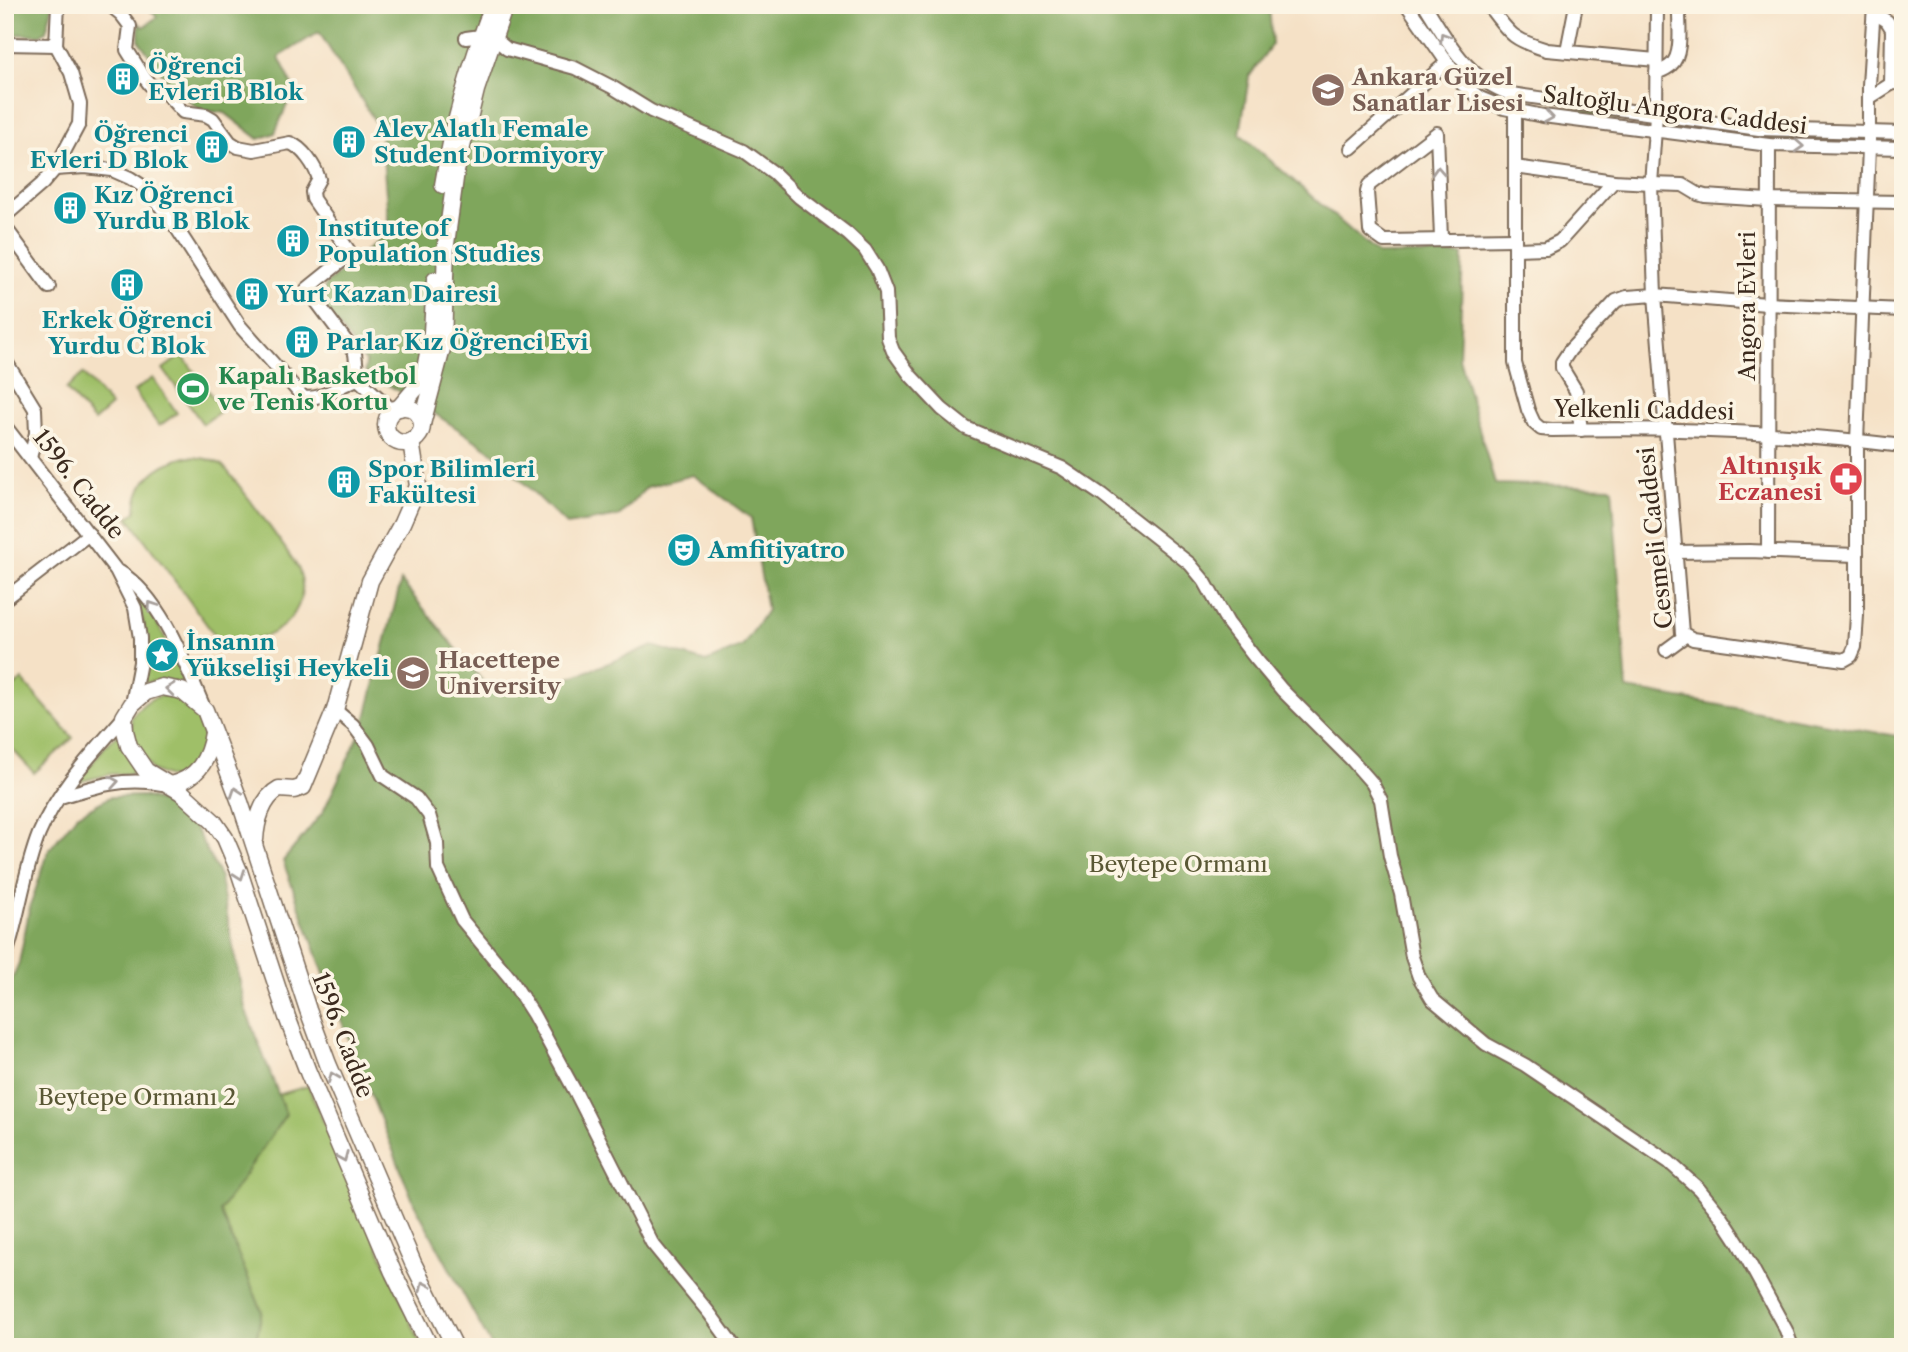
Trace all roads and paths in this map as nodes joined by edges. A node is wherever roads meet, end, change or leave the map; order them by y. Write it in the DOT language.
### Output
graph roads {
  1 [pos="58,5"];
  2 [pos="110,5"];
  3 [pos="493,5"];
  4 [pos="505,5"];
  5 [pos="1407,5"];
  6 [pos="1425,5"];
  7 [pos="1488,5"];
  8 [pos="1576,5"];
  9 [pos="1657,5"];
  10 [pos="1679,5"];
  11 [pos="1874,9"];
  12 [pos="485,43"];
  13 [pos="5,44"];
  14 [pos="55,44"];
  15 [pos="1898,48"];
  16 [pos="1567,51"];
  17 [pos="1446,64"];
  18 [pos="1656,67"];
  19 [pos="1897,83"];
  20 [pos="1519,96"];
  21 [pos="1869,98"];
  22 [pos="1515,111"];
  23 [pos="1656,115"];
  24 [pos="1655,131"];
  25 [pos="1869,132"];
  26 [pos="1903,133"];
  27 [pos="1769,145"];
  28 [pos="1870,147"];
  29 [pos="1352,148"];
  30 [pos="1903,148"];
  31 [pos="1515,167"];
  32 [pos="55,169"];
  33 [pos="1614,181"];
  34 [pos="1651,184"];
  35 [pos="1768,200"];
  36 [pos="1866,201"];
  37 [pos="1903,202"];
  38 [pos="5,216"];
  39 [pos="5,227"];
  40 [pos="1441,239"];
  41 [pos="1514,244"];
  42 [pos="49,287"];
  43 [pos="1655,295"];
  44 [pos="1767,304"];
  45 [pos="1864,309"];
  46 [pos="1903,310"];
  47 [pos="5,360"];
  48 [pos="358,379"];
  49 [pos="396,409"];
  50 [pos="422,424"];
  51 [pos="5,426"];
  52 [pos="1581,430"];
  53 [pos="1665,430"];
  54 [pos="1768,434"];
  55 [pos="1857,440"];
  56 [pos="411,441"];
  57 [pos="1903,446"];
  58 [pos="30,458"];
  59 [pos="89,534"];
  60 [pos="1674,552"];
  61 [pos="1768,552"];
  62 [pos="1856,555"];
  63 [pos="116,570"];
  64 [pos="5,599"];
  65 [pos="1685,636"];
  66 [pos="1666,650"];
  67 [pos="205,710"];
  68 [pos="334,710"];
  69 [pos="128,711"];
  70 [pos="213,730"];
  71 [pos="170,785"];
  72 [pos="60,797"];
  73 [pos="254,846"];
  74 [pos="5,958"];
  75 [pos="430,1347"];
  76 [pos="455,1347"];
  77 [pos="734,1347"];
  78 [pos="1792,1347"];
  1 -- 14 [label="street"];
  2 -- 48 [label="street"];
  3 -- 12 [label="main road"];
  4 -- 12 [label="main road"];
  5 -- 17 [label="street, Saltoğlu Angora Caddesi"];
  20 -- 6 [label="street, Saltoğlu Angora Caddesi, one-way"];
  7 -- 16 [label="street"];
  8 -- 16 [label="street"];
  9 -- 18 [label="street, Cesmeli Caddesi"];
  10 -- 18 [label="street"];
  11 -- 15 [label="street"];
  11 -- 21 [label="street, Cesmeli Caddesi"];
  12 -- 49 [label="main road"];
  12 -- 50 [label="main road"];
  12 -- 78 [label="street"];
  13 -- 14 [label="street"];
  14 -- 32 [label="street"];
  15 -- 19 [label="street"];
  16 -- 18 [label="street"];
  17 -- 22 [label="street, Saltoğlu Angora Caddesi"];
  17 -- 29 [label="street"];
  18 -- 23 [label="street, Cesmeli Caddesi"];
  19 -- 21 [label="street"];
  20 -- 22 [label="street"];
  20 -- 23 [label="street, Saltoğlu Angora Caddesi"];
  21 -- 25 [label="street, Cesmeli Caddesi"];
  22 -- 24 [label="street, Saltoğlu Angora Caddesi, one-way"];
  22 -- 31 [label="street"];
  23 -- 24 [label="street, Cesmeli Caddesi"];
  23 -- 25 [label="street, Saltoğlu Angora Caddesi"];
  24 -- 27 [label="street, Saltoğlu Angora Caddesi"];
  24 -- 34 [label="street, Cesmeli Caddesi"];
  25 -- 26 [label="street, Saltoğlu Angora Caddesi"];
  25 -- 28 [label="street, Cesmeli Caddesi"];
  27 -- 28 [label="street, Saltoğlu Angora Caddesi, one-way"];
  27 -- 35 [label="street, Angora Evleri"];
  28 -- 30 [label="street, Saltoğlu Angora Caddesi"];
  28 -- 36 [label="street, Cesmeli Caddesi"];
  31 -- 33 [label="street"];
  31 -- 41 [label="street"];
  32 -- 38 [label="street"];
  32 -- 48 [label="street"];
  33 -- 34 [label="street"];
  33 -- 41 [label="street"];
  34 -- 35 [label="street"];
  34 -- 43 [label="street, Cesmeli Caddesi"];
  35 -- 36 [label="street"];
  35 -- 44 [label="street, Angora Evleri"];
  36 -- 37 [label="street"];
  36 -- 45 [label="street, Cesmeli Caddesi"];
  39 -- 42 [label="street"];
  40 -- 40 [label="street, one-way"];
  40 -- 41 [label="street"];
  41 -- 52 [label="street, Yelkenli Caddesi"];
  43 -- 44 [label="street"];
  43 -- 52 [label="street"];
  43 -- 53 [label="street, Cesmeli Caddesi"];
  44 -- 45 [label="street"];
  44 -- 54 [label="street, Angora Evleri"];
  45 -- 46 [label="street"];
  45 -- 55 [label="street, Cesmeli Caddesi"];
  47 -- 58 [label="street"];
  48 -- 49 [label="street"];
  49 -- 50 [label="main road"];
  49 -- 56 [label="main road"];
  50 -- 56 [label="main road"];
  51 -- 58 [label="street, 1596. Cadde"];
  52 -- 53 [label="street, Yelkenli Caddesi"];
  53 -- 54 [label="street, Yelkenli Caddesi"];
  53 -- 60 [label="street, Cesmeli Caddesi"];
  54 -- 55 [label="street, Yelkenli Caddesi"];
  54 -- 61 [label="street, Angora Evleri"];
  55 -- 57 [label="street, Yelkenli Caddesi"];
  55 -- 62 [label="street, Cesmeli Caddesi"];
  56 -- 68 [label="main road"];
  58 -- 59 [label="street, 1596. Cadde"];
  59 -- 63 [label="street, 1596. Cadde"];
  59 -- 64 [label="street"];
  60 -- 61 [label="street"];
  60 -- 65 [label="street, Cesmeli Caddesi"];
  61 -- 62 [label="street"];
  62 -- 65 [label="street, Cesmeli Caddesi"];
  67 -- 63 [label="street, 1596. Cadde, one-way"];
  63 -- 69 [label="street, 1596. Cadde"];
  65 -- 66 [label="street"];
  67 -- 69 [label="main road, one-way"];
  67 -- 70 [label="main road, 1596. Cadde"];
  68 -- 73 [label="main road"];
  68 -- 77 [label="street"];
  69 -- 71 [label="main road, 1596. Cadde"];
  69 -- 72 [label="street"];
  70 -- 71 [label="main road"];
  73 -- 70 [label="main road, 1596. Cadde, one-way"];
  72 -- 71 [label="street, one-way"];
  71 -- 75 [label="main road, 1596. Cadde, one-way"];
  72 -- 74 [label="street"];
  76 -- 73 [label="main road, 1596. Cadde, one-way"];
}
